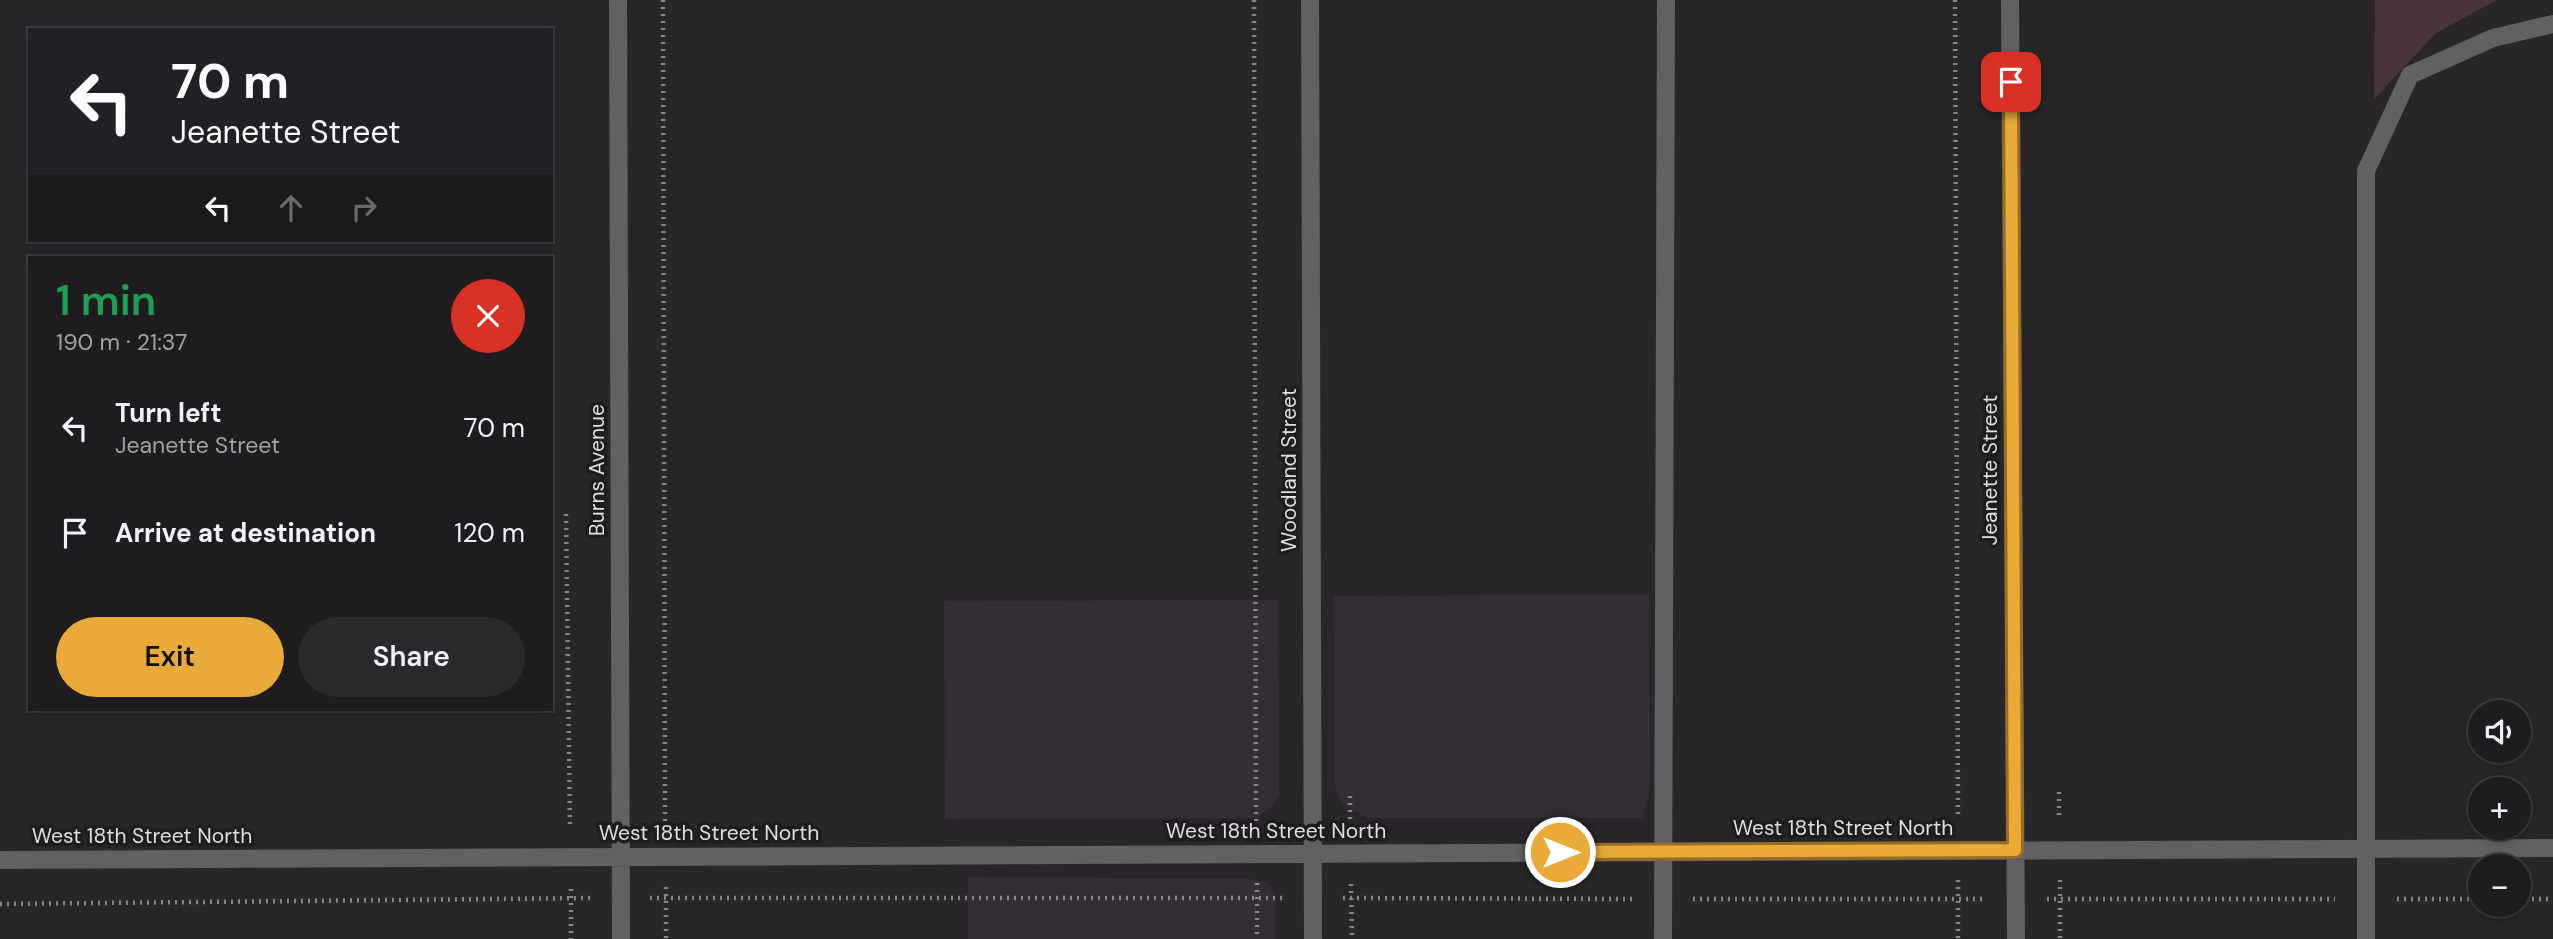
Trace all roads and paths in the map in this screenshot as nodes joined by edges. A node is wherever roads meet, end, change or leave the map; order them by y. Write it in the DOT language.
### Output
graph roads {
  1 [pos="618,0"];
  2 [pos="663,0"];
  3 [pos="1254,0"];
  4 [pos="1310,0"];
  5 [pos="1666,0"];
  6 [pos="1955,0"];
  7 [pos="2010,0"];
  8 [pos="2553,24"];
  9 [pos="566,513"];
  10 [pos="2553,848"];
  11 [pos="2366,849"];
  12 [pos="1958,850"];
  13 [pos="2015,850"];
  14 [pos="1664,852"];
  15 [pos="1256,854"];
  16 [pos="1313,854"];
  17 [pos="570,857"];
  18 [pos="621,857"];
  19 [pos="666,857"];
  20 [pos="0,860"];
  21 [pos="666,897"];
  22 [pos="621,898"];
  23 [pos="1256,898"];
  24 [pos="1313,898"];
  25 [pos="571,899"];
  26 [pos="1664,899"];
  27 [pos="1958,899"];
  28 [pos="2015,899"];
  29 [pos="2366,899"];
  30 [pos="2468,899"];
  31 [pos="2531,899"];
  32 [pos="2553,899"];
  33 [pos="0,904"];
  34 [pos="571,939"];
  35 [pos="621,939"];
  36 [pos="666,939"];
  37 [pos="1257,939"];
  38 [pos="1313,939"];
  39 [pos="1663,939"];
  40 [pos="1958,939"];
  41 [pos="2016,939"];
  42 [pos="2366,939"];
  1 -- 18 [label="street, Burns Avenue"];
  2 -- 19 [label="path"];
  3 -- 15 [label="path"];
  4 -- 16 [label="street, Woodland Street"];
  5 -- 14 [label="street"];
  6 -- 12 [label="path"];
  7 -- 13 [label="street, Jeanette Street"];
  8 -- 11 [label="street"];
  9 -- 17 [label="path"];
  10 -- 11 [label="street, West 18th Street North"];
  11 -- 13 [label="street, West 18th Street North"];
  11 -- 29 [label="street"];
  12 -- 13 [label="street, West 18th Street North"];
  12 -- 14 [label="street, West 18th Street North"];
  12 -- 27 [label="path"];
  13 -- 28 [label="street, Jeanette Street"];
  14 -- 16 [label="street, West 18th Street North"];
  14 -- 26 [label="street"];
  15 -- 16 [label="street, West 18th Street North"];
  15 -- 19 [label="street, West 18th Street North"];
  15 -- 23 [label="path"];
  16 -- 24 [label="street, Woodland Street"];
  17 -- 18 [label="street, West 18th Street North"];
  17 -- 20 [label="street, West 18th Street North"];
  17 -- 25 [label="path"];
  18 -- 19 [label="street, West 18th Street North"];
  18 -- 22 [label="street, Burns Avenue"];
  19 -- 21 [label="path"];
  21 -- 22 [label="path"];
  21 -- 23 [label="path"];
  21 -- 36 [label="path"];
  22 -- 25 [label="path"];
  22 -- 35 [label="street, Burns Avenue"];
  23 -- 24 [label="path"];
  23 -- 37 [label="path"];
  24 -- 26 [label="path"];
  24 -- 38 [label="street, Woodland Street"];
  25 -- 33 [label="path"];
  25 -- 34 [label="path"];
  26 -- 27 [label="path"];
  26 -- 39 [label="street"];
  27 -- 28 [label="path"];
  27 -- 40 [label="path"];
  28 -- 29 [label="path"];
  28 -- 41 [label="street, Jeanette Street"];
  29 -- 30 [label="path"];
  29 -- 42 [label="street"];
  31 -- 32 [label="path"];
}
